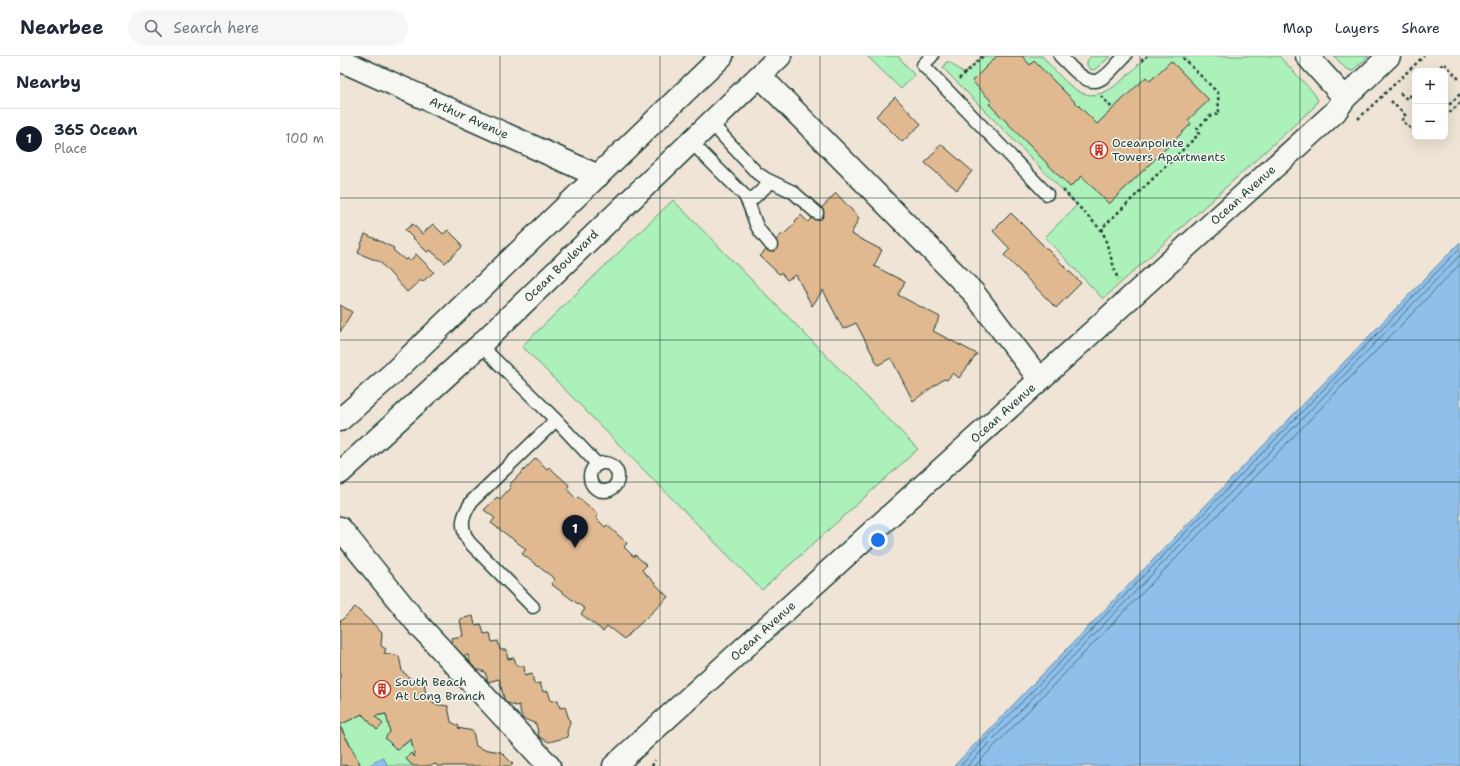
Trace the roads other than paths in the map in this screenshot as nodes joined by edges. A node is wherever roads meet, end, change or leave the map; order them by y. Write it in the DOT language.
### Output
graph roads {
  1 [pos="722,56"];
  2 [pos="780,56"];
  3 [pos="932,56"];
  4 [pos="1060,56"];
  5 [pos="1125,56"];
  6 [pos="1307,56"];
  7 [pos="1389,56"];
  8 [pos="340,60"];
  9 [pos="760,76"];
  10 [pos="1345,98"];
  11 [pos="711,123"];
  12 [pos="691,142"];
  13 [pos="598,176"];
  14 [pos="771,182"];
  15 [pos="1047,194"];
  16 [pos="749,202"];
  17 [pos="817,213"];
  18 [pos="771,245"];
  19 [pos="480,345"];
  20 [pos="1040,380"];
  21 [pos="340,420"];
  22 [pos="556,420"];
  23 [pos="597,464"];
  24 [pos="340,473"];
  25 [pos="340,528"];
  26 [pos="533,608"];
  27 [pos="549,766"];
  28 [pos="614,766"];
  1 -- 13 [label="street"];
  2 -- 9 [label="street, Ocean Boulevard"];
  3 -- 15 [label="lane"];
  4 -- 5 [label="lane"];
  6 -- 10 [label="street"];
  7 -- 10 [label="street, Ocean Avenue"];
  8 -- 13 [label="street, Arthur Avenue"];
  9 -- 11 [label="street, Ocean Boulevard"];
  9 -- 20 [label="street"];
  10 -- 20 [label="street, Ocean Avenue"];
  11 -- 12 [label="street, Ocean Boulevard"];
  11 -- 14 [label="lane"];
  12 -- 16 [label="lane"];
  12 -- 19 [label="street, Ocean Boulevard"];
  13 -- 21 [label="street"];
  14 -- 16 [label="lane"];
  14 -- 17 [label="lane"];
  16 -- 18 [label="lane"];
  19 -- 22 [label="lane"];
  19 -- 24 [label="street, Ocean Boulevard"];
  20 -- 28 [label="street, Ocean Avenue"];
  22 -- 23 [label="lane"];
  22 -- 26 [label="lane"];
  25 -- 27 [label="street"];
}
